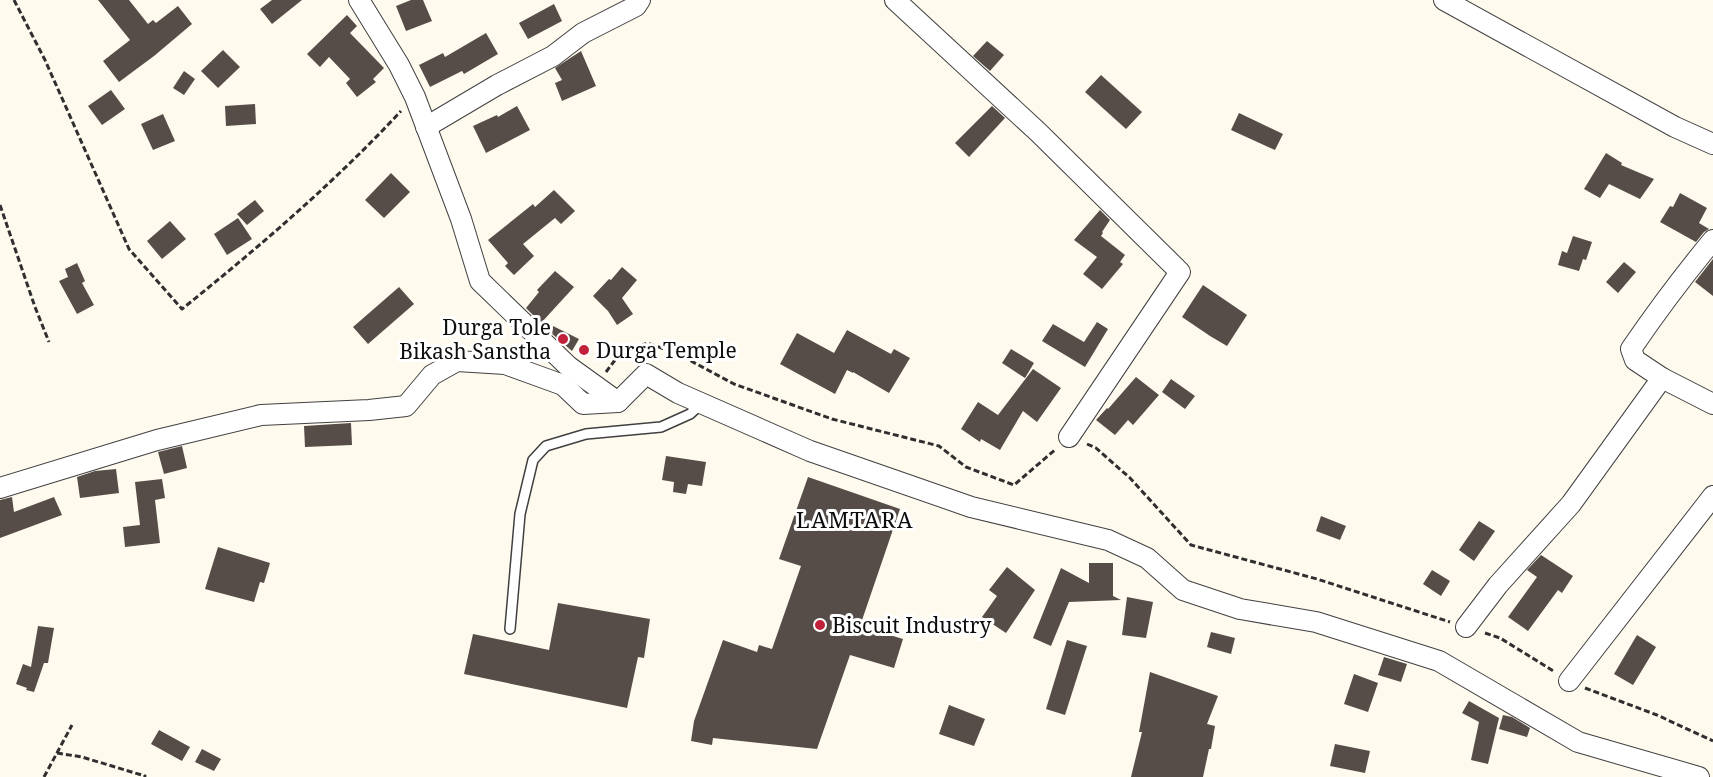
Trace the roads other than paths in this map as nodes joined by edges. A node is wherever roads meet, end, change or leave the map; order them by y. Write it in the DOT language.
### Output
graph roads {
  1 [pos="359,0"];
  2 [pos="640,0"];
  3 [pos="895,0"];
  4 [pos="1444,0"];
  5 [pos="426,127"];
  6 [pos="1713,144"];
  7 [pos="1713,240"];
  8 [pos="1662,378"];
  9 [pos="618,402"];
  10 [pos="702,403"];
  11 [pos="1713,404"];
  12 [pos="1069,437"];
  13 [pos="0,488"];
  14 [pos="1713,496"];
  15 [pos="1466,627"];
  16 [pos="510,629"];
  17 [pos="1569,681"];
  18 [pos="1699,777"];
  1 -- 5 [label="street"];
  2 -- 5 [label="street"];
  3 -- 12 [label="street"];
  4 -- 6 [label="street"];
  5 -- 9 [label="street"];
  7 -- 8 [label="street"];
  8 -- 11 [label="street"];
  8 -- 15 [label="street"];
  9 -- 10 [label="street"];
  9 -- 13 [label="street"];
  10 -- 16 [label="lane"];
  10 -- 18 [label="street"];
  14 -- 17 [label="street"];
}
